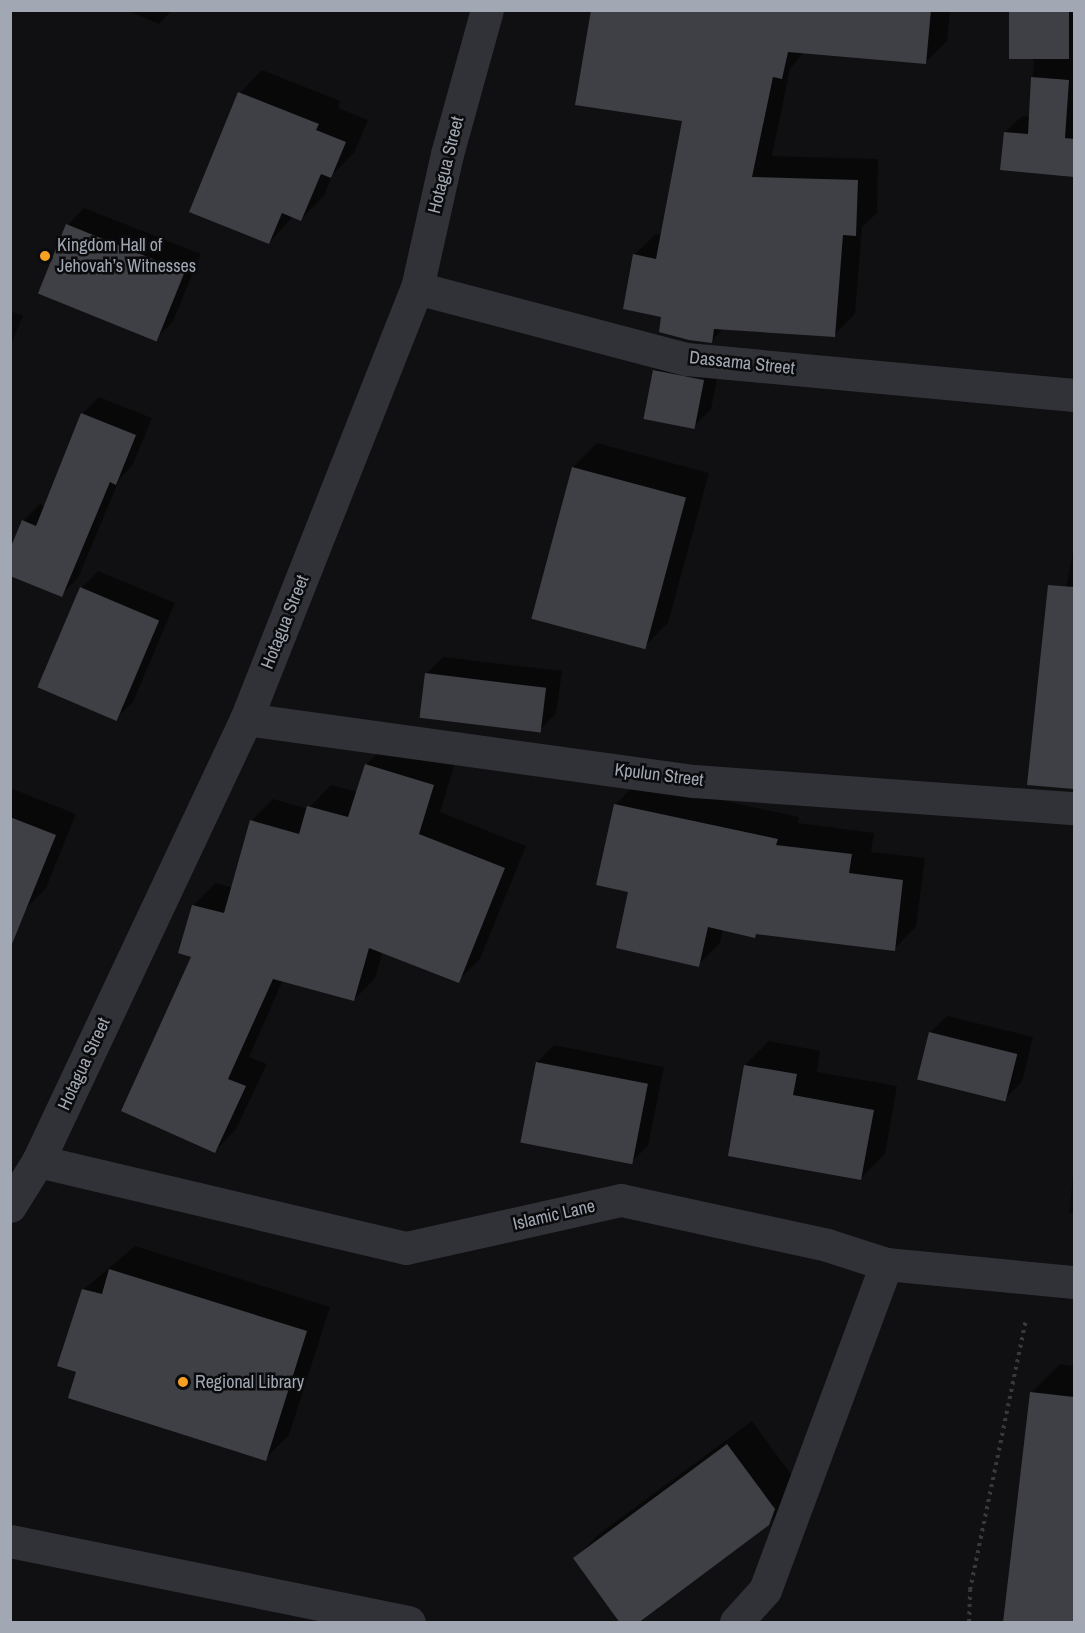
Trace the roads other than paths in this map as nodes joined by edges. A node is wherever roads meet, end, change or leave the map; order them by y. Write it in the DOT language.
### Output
graph roads {
  1 [pos="487,10"];
  2 [pos="417,288"];
  3 [pos="1074,395"];
  4 [pos="246,719"];
  5 [pos="1074,808"];
  6 [pos="38,1161"];
  7 [pos="10,1206"];
  8 [pos="886,1263"];
  9 [pos="1074,1282"];
  10 [pos="10,1541"];
  11 [pos="409,1623"];
  12 [pos="736,1623"];
  1 -- 2 [label="street, Hotagua Street"];
  2 -- 3 [label="street, Dassama Street"];
  2 -- 4 [label="street, Hotagua Street"];
  4 -- 5 [label="street, Kpulun Street"];
  4 -- 6 [label="street, Hotagua Street"];
  6 -- 7 [label="street, Hotagua Street"];
  6 -- 8 [label="street, Islamic Lane"];
  8 -- 9 [label="street, Islamic Lane"];
  8 -- 12 [label="street"];
  10 -- 11 [label="street"];
}
